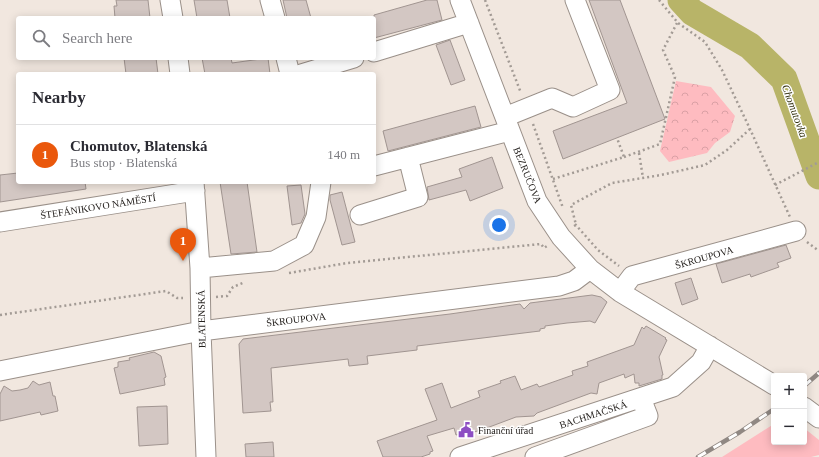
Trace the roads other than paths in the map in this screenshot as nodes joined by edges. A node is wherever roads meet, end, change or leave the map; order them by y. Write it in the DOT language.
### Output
graph roads {
  1 [pos="170,0"];
  2 [pos="270,0"];
  3 [pos="460,0"];
  4 [pos="575,0"];
  5 [pos="173,16"];
  6 [pos="274,16"];
  7 [pos="469,23"];
  8 [pos="376,51"];
  9 [pos="178,60"];
  10 [pos="286,60"];
  11 [pos="347,60"];
  12 [pos="180,72"];
  13 [pos="290,72"];
  14 [pos="308,72"];
  15 [pos="508,124"];
  16 [pos="408,157"];
  17 [pos="376,165"];
  18 [pos="321,184"];
  19 [pos="195,187"];
  20 [pos="360,215"];
  21 [pos="0,222"];
  22 [pos="796,231"];
  23 [pos="200,268"];
  24 [pos="590,269"];
  25 [pos="620,292"];
  26 [pos="201,331"];
  27 [pos="710,346"];
  28 [pos="0,371"];
  29 [pos="771,383"];
  30 [pos="641,398"];
  31 [pos="807,408"];
  32 [pos="819,418"];
  33 [pos="466,456"];
  34 [pos="206,457"];
  35 [pos="535,457"];
  1 -- 5 [label="street"];
  2 -- 6 [label="street"];
  3 -- 7 [label="street, BEZRUČOVA"];
  4 -- 15 [label="street"];
  7 -- 8 [label="street"];
  7 -- 15 [label="street, BEZRUČOVA"];
  9 -- 12 [label="street"];
  10 -- 13 [label="street"];
  11 -- 14 [label="street"];
  15 -- 16 [label="street"];
  15 -- 24 [label="street, BEZRUČOVA"];
  16 -- 17 [label="street"];
  16 -- 20 [label="street"];
  18 -- 23 [label="street"];
  19 -- 21 [label="street, ŠTEFÁNIKOVO NÁMĚSTÍ"];
  19 -- 23 [label="street, BLATENSKÁ"];
  22 -- 25 [label="street, ŠKROUPOVA"];
  23 -- 26 [label="street, BLATENSKÁ"];
  24 -- 25 [label="street, BEZRUČOVA"];
  24 -- 26 [label="street, ŠKROUPOVA"];
  25 -- 27 [label="street, BEZRUČOVA"];
  26 -- 28 [label="street, ŠKROUPOVA"];
  26 -- 34 [label="street, BLATENSKÁ"];
  27 -- 29 [label="street, BEZRUČOVA"];
  27 -- 30 [label="street, BACHMAČSKÁ"];
  30 -- 33 [label="street, BACHMAČSKÁ"];
  30 -- 35 [label="street"];
  31 -- 32 [label="street"];
}
